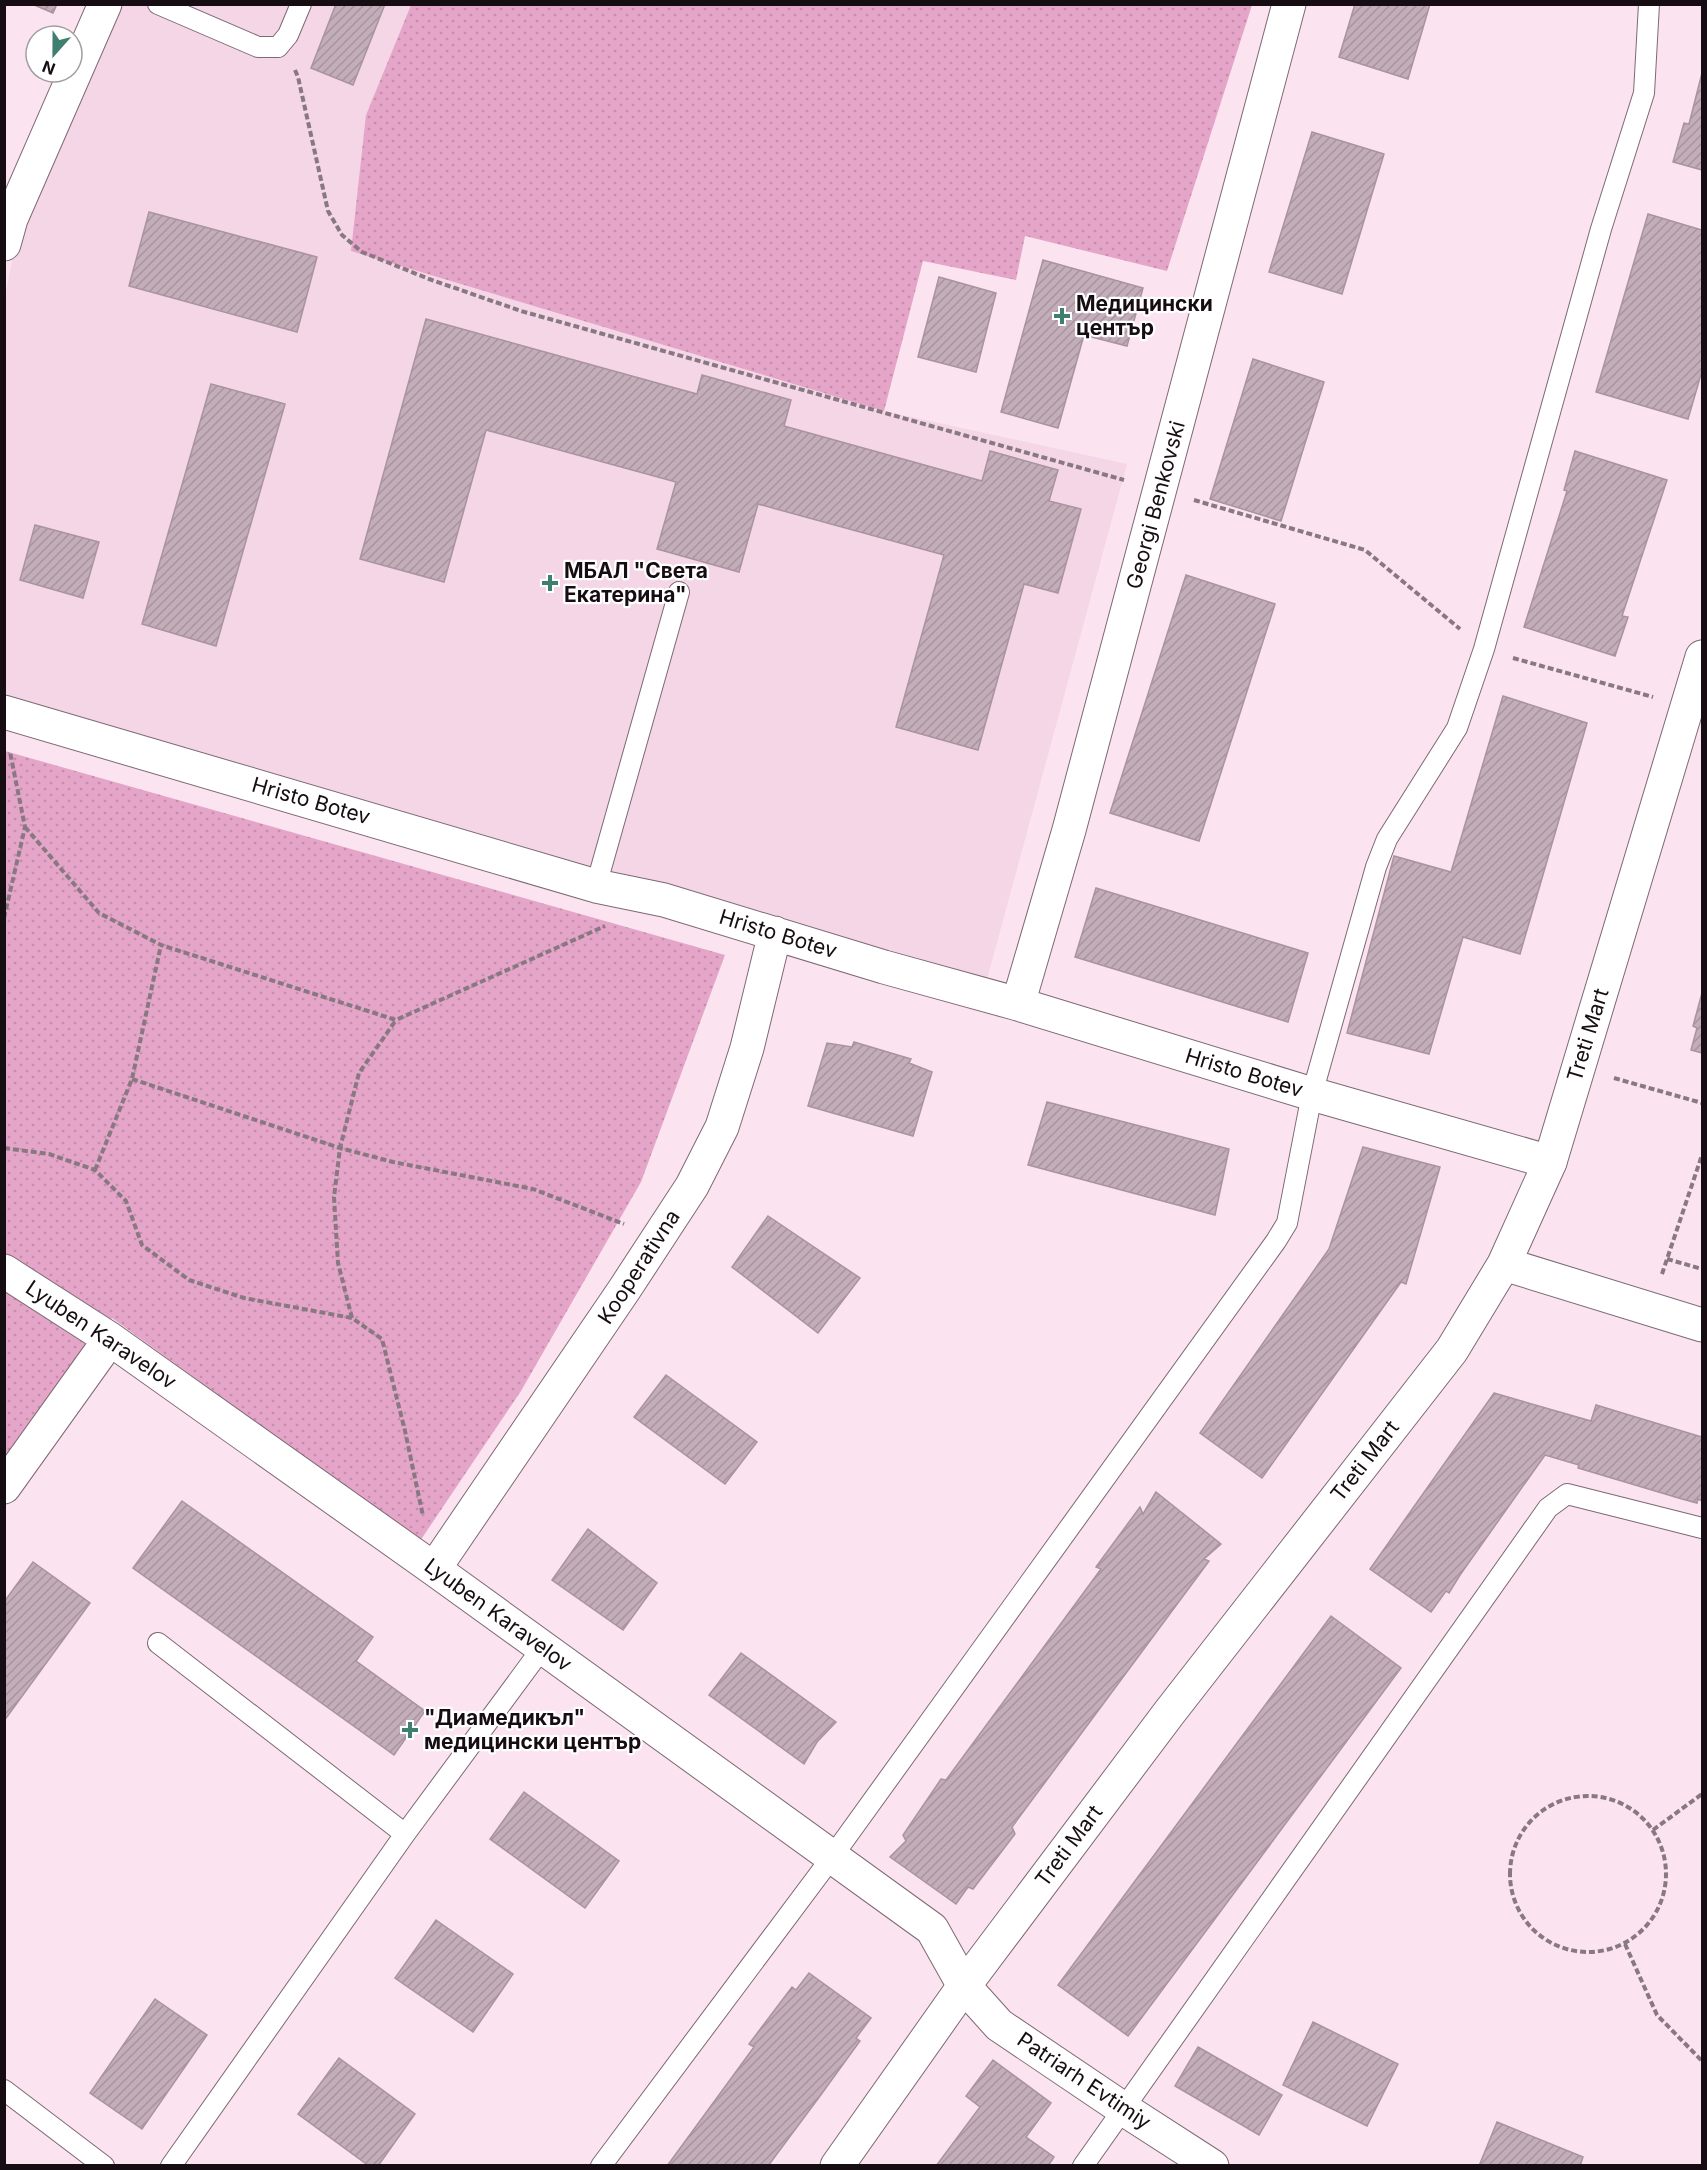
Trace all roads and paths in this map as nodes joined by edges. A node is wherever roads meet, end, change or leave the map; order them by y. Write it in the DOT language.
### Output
graph roads {
  1 [pos="105,4"];
  2 [pos="158,4"];
  3 [pos="301,4"];
  4 [pos="1289,4"];
  5 [pos="1649,4"];
  6 [pos="278,47"];
  7 [pos="7,227"];
  8 [pos="1160,490"];
  9 [pos="679,592"];
  10 [pos="1484,649"];
  11 [pos="1702,657"];
  12 [pos="1688,707"];
  13 [pos="4,712"];
  14 [pos="9,745"];
  15 [pos="25,827"];
  16 [pos="597,886"];
  17 [pos="4,918"];
  18 [pos="610,924"];
  19 [pos="775,933"];
  20 [pos="161,945"];
  21 [pos="1018,1004"];
  22 [pos="396,1020"];
  23 [pos="1578,1067"];
  24 [pos="132,1079"];
  25 [pos="1312,1094"];
  26 [pos="1702,1103"];
  27 [pos="4,1148"];
  28 [pos="340,1148"];
  29 [pos="1702,1155"];
  30 [pos="1550,1162"];
  31 [pos="95,1170"];
  32 [pos="658,1237"];
  33 [pos="1667,1259"];
  34 [pos="1504,1264"];
  35 [pos="1702,1269"];
  36 [pos="4,1271"];
  37 [pos="1650,1309"];
  38 [pos="352,1318"];
  39 [pos="1702,1325"];
  40 [pos="110,1339"];
  41 [pos="4,1486"];
  42 [pos="1702,1528"];
  43 [pos="434,1569"];
  44 [pos="158,1643"];
  45 [pos="543,1647"];
  46 [pos="1702,1794"];
  47 [pos="1653,1830"];
  48 [pos="405,1834"];
  49 [pos="832,1857"];
  50 [pos="1624,1944"];
  51 [pos="964,1986"];
  52 [pos="1702,2061"];
  53 [pos="4,2090"];
  54 [pos="1122,2108"];
  55 [pos="104,2166"];
  56 [pos="171,2166"];
  57 [pos="601,2166"];
  58 [pos="837,2166"];
  59 [pos="1083,2166"];
  60 [pos="1212,2166"];
  1 -- 7 [label="street"];
  2 -- 6 [label="lane"];
  3 -- 6 [label="lane"];
  4 -- 8 [label="street, Georgi Benkovski"];
  5 -- 10 [label="lane"];
  6 -- 8 [label="path"];
  8 -- 10 [label="path"];
  8 -- 21 [label="street, Georgi Benkovski"];
  9 -- 16 [label="lane"];
  10 -- 12 [label="path"];
  10 -- 25 [label="lane"];
  11 -- 12 [label="street, Treti Mart"];
  12 -- 23 [label="street, Treti Mart"];
  13 -- 16 [label="street, Hristo Botev"];
  14 -- 15 [label="path"];
  15 -- 17 [label="path"];
  15 -- 20 [label="path"];
  16 -- 19 [label="street, Hristo Botev"];
  18 -- 22 [label="path"];
  19 -- 21 [label="street, Hristo Botev"];
  19 -- 32 [label="street, Kooperativna"];
  20 -- 22 [label="path"];
  20 -- 24 [label="path"];
  21 -- 25 [label="street, Hristo Botev"];
  22 -- 28 [label="path"];
  23 -- 26 [label="path"];
  23 -- 30 [label="street, Treti Mart"];
  24 -- 28 [label="path"];
  24 -- 31 [label="path"];
  25 -- 30 [label="street, Hristo Botev"];
  25 -- 49 [label="lane"];
  27 -- 31 [label="path"];
  28 -- 32 [label="path"];
  28 -- 38 [label="path"];
  29 -- 33 [label="path"];
  30 -- 34 [label="street, Treti Mart"];
  31 -- 38 [label="path"];
  32 -- 43 [label="street, Kooperativna"];
  33 -- 35 [label="path"];
  33 -- 37 [label="path"];
  34 -- 37 [label="street"];
  34 -- 51 [label="street, Treti Mart"];
  36 -- 40 [label="street, Lyuben Karavelov"];
  37 -- 39 [label="street"];
  38 -- 43 [label="path"];
  40 -- 41 [label="street"];
  40 -- 43 [label="street, Lyuben Karavelov"];
  42 -- 54 [label="lane"];
  43 -- 45 [label="street, Lyuben Karavelov"];
  44 -- 48 [label="lane"];
  45 -- 48 [label="lane"];
  45 -- 49 [label="street, Lyuben Karavelov"];
  46 -- 47 [label="path"];
  47 -- 50 [label="path"];
  47 -- 50 [label="path"];
  48 -- 56 [label="lane"];
  49 -- 51 [label="street, Lyuben Karavelov"];
  49 -- 57 [label="lane"];
  50 -- 52 [label="path"];
  51 -- 54 [label="street, Patriarh Evtimiy"];
  51 -- 58 [label="street, Treti Mart"];
  53 -- 55 [label="lane"];
  54 -- 59 [label="lane"];
  54 -- 60 [label="street, Patriarh Evtimiy"];
}
